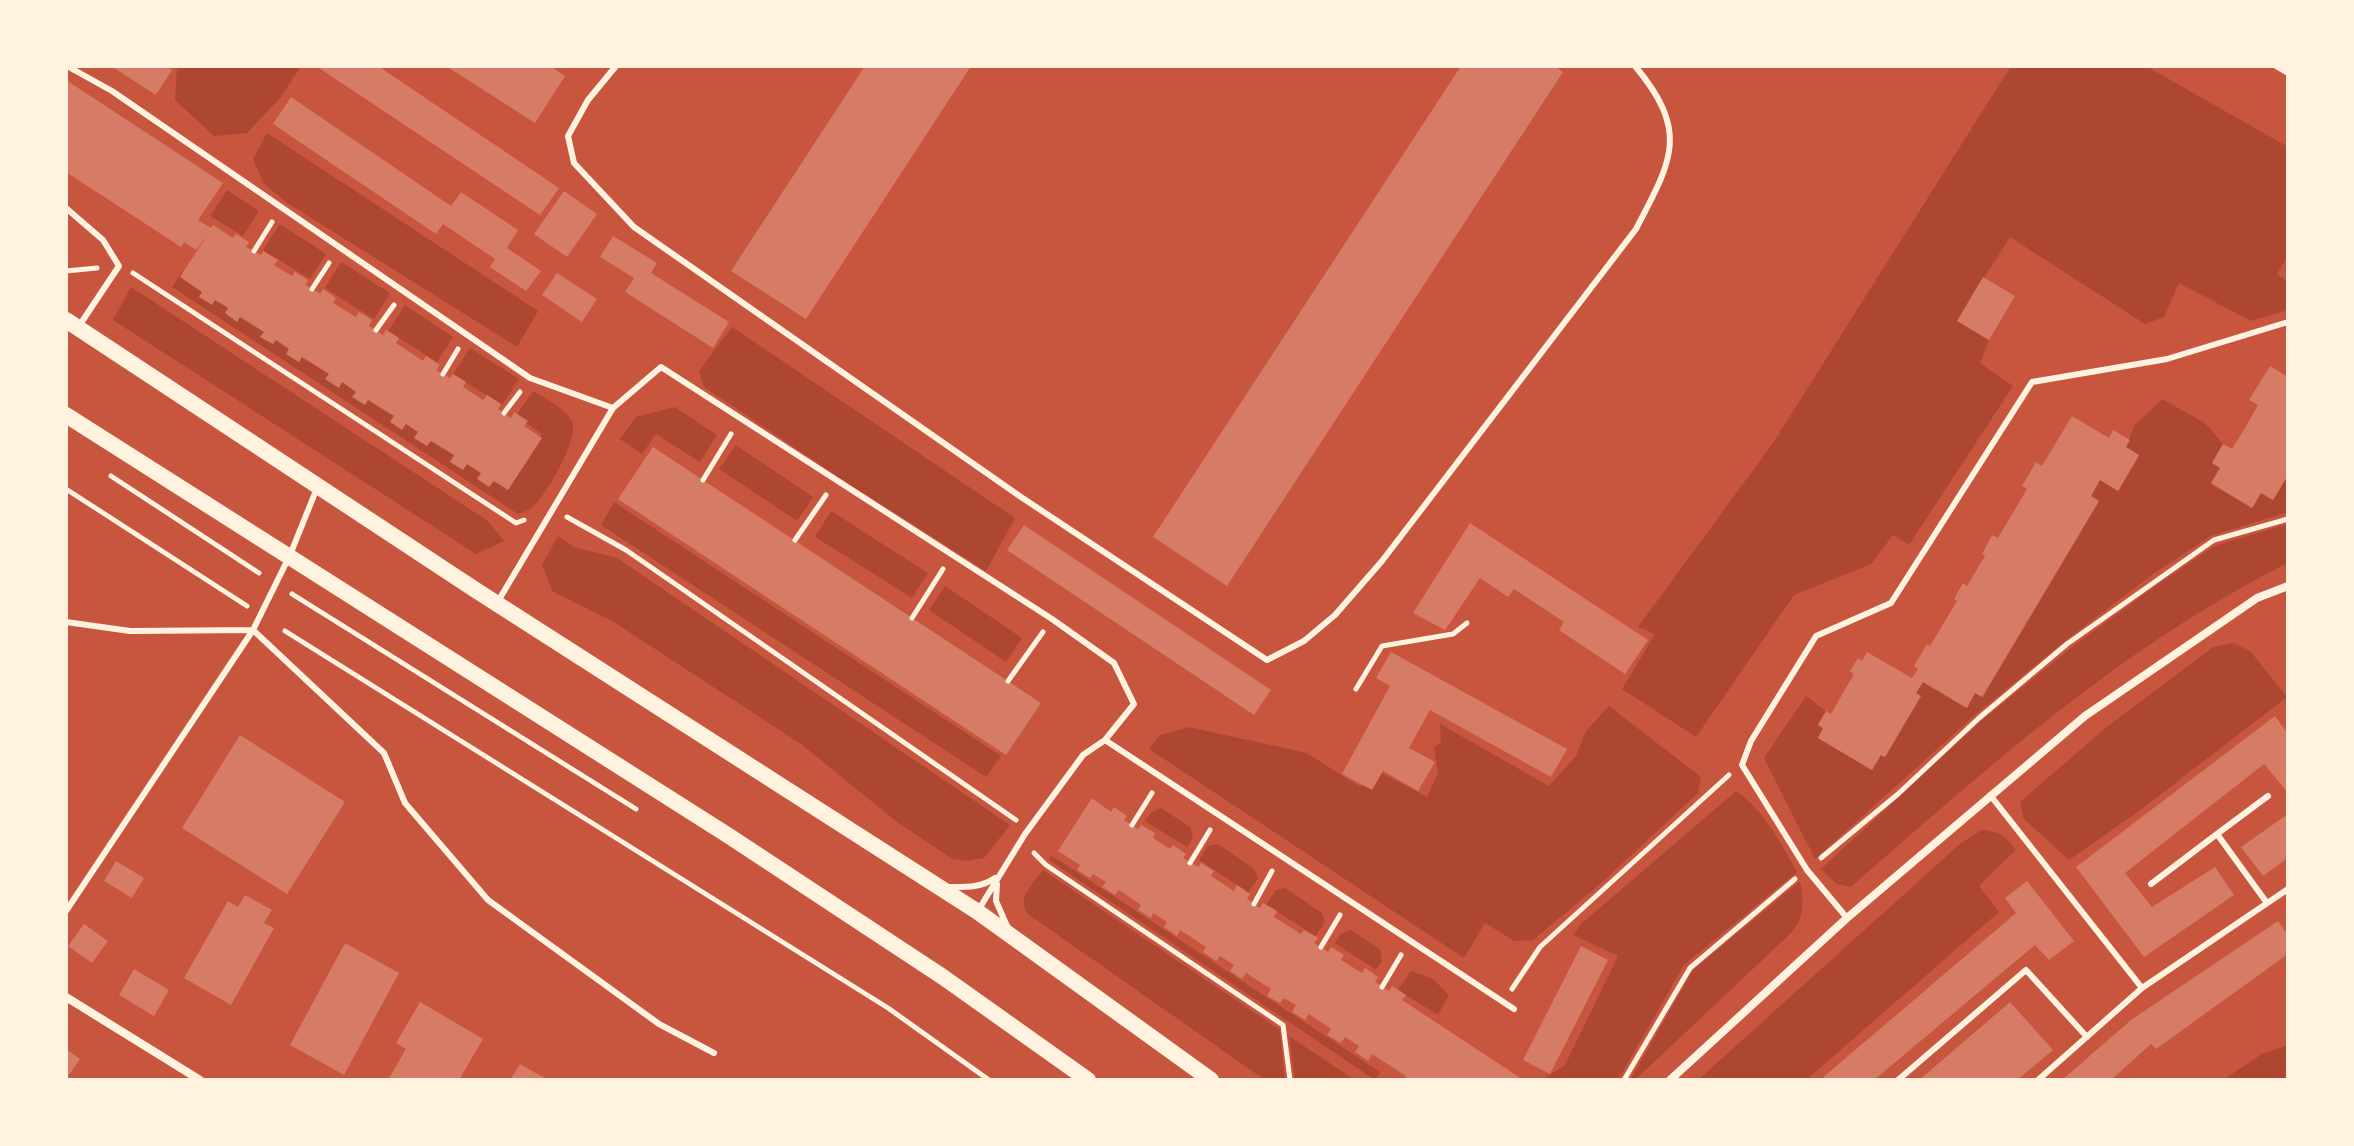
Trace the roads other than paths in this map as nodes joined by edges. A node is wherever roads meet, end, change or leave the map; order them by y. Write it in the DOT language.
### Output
graph roads {
  1 [pos="67,66"];
  2 [pos="616,66"];
  3 [pos="1635,66"];
  4 [pos="2276,66"];
  5 [pos="2288,73"];
  6 [pos="66,208"];
  7 [pos="2288,322"];
  8 [pos="72,324"];
  9 [pos="613,408"];
  10 [pos="66,415"];
  11 [pos="319,485"];
  12 [pos="290,555"];
  13 [pos="2288,586"];
  14 [pos="497,603"];
  15 [pos="66,622"];
  16 [pos="253,630"];
  17 [pos="1105,740"];
  18 [pos="1990,795"];
  19 [pos="2268,796"];
  20 [pos="2217,834"];
  21 [pos="1000,875"];
  22 [pos="2151,884"];
  23 [pos="938,887"];
  24 [pos="2288,889"];
  25 [pos="2267,903"];
  26 [pos="66,911"];
  27 [pos="978,912"];
  28 [pos="1847,918"];
  29 [pos="1012,936"];
  30 [pos="2142,988"];
  31 [pos="66,997"];
  32 [pos="1514,1009"];
  33 [pos="2087,1037"];
  34 [pos="714,1053"];
  35 [pos="200,1080"];
  36 [pos="1088,1080"];
  37 [pos="1211,1080"];
  38 [pos="1670,1080"];
  39 [pos="1898,1080"];
  40 [pos="2038,1080"];
  1 -- 9 [label="lane"];
  2 -- 3 [label="lane"];
  4 -- 5 [label="lane"];
  6 -- 8 [label="lane"];
  7 -- 28 [label="lane"];
  8 -- 11 [label="main road"];
  9 -- 14 [label="lane"];
  9 -- 17 [label="lane"];
  10 -- 12 [label="main road"];
  11 -- 12 [label="lane"];
  11 -- 14 [label="main road"];
  12 -- 16 [label="lane"];
  12 -- 36 [label="main road"];
  13 -- 18 [label="street"];
  14 -- 23 [label="main road"];
  15 -- 16 [label="lane"];
  16 -- 26 [label="lane"];
  16 -- 34 [label="lane"];
  17 -- 21 [label="lane"];
  17 -- 32 [label="lane"];
  18 -- 28 [label="street"];
  18 -- 30 [label="lane"];
  19 -- 20 [label="lane"];
  20 -- 22 [label="lane"];
  20 -- 25 [label="lane"];
  21 -- 23 [label="lane"];
  21 -- 27 [label="lane"];
  21 -- 29 [label="lane"];
  23 -- 27 [label="main road"];
  24 -- 25 [label="lane"];
  25 -- 30 [label="lane"];
  27 -- 29 [label="main road"];
  28 -- 38 [label="street"];
  29 -- 37 [label="main road"];
  30 -- 33 [label="lane"];
  31 -- 35 [label="street"];
  33 -- 39 [label="lane"];
  33 -- 40 [label="lane"];
}
